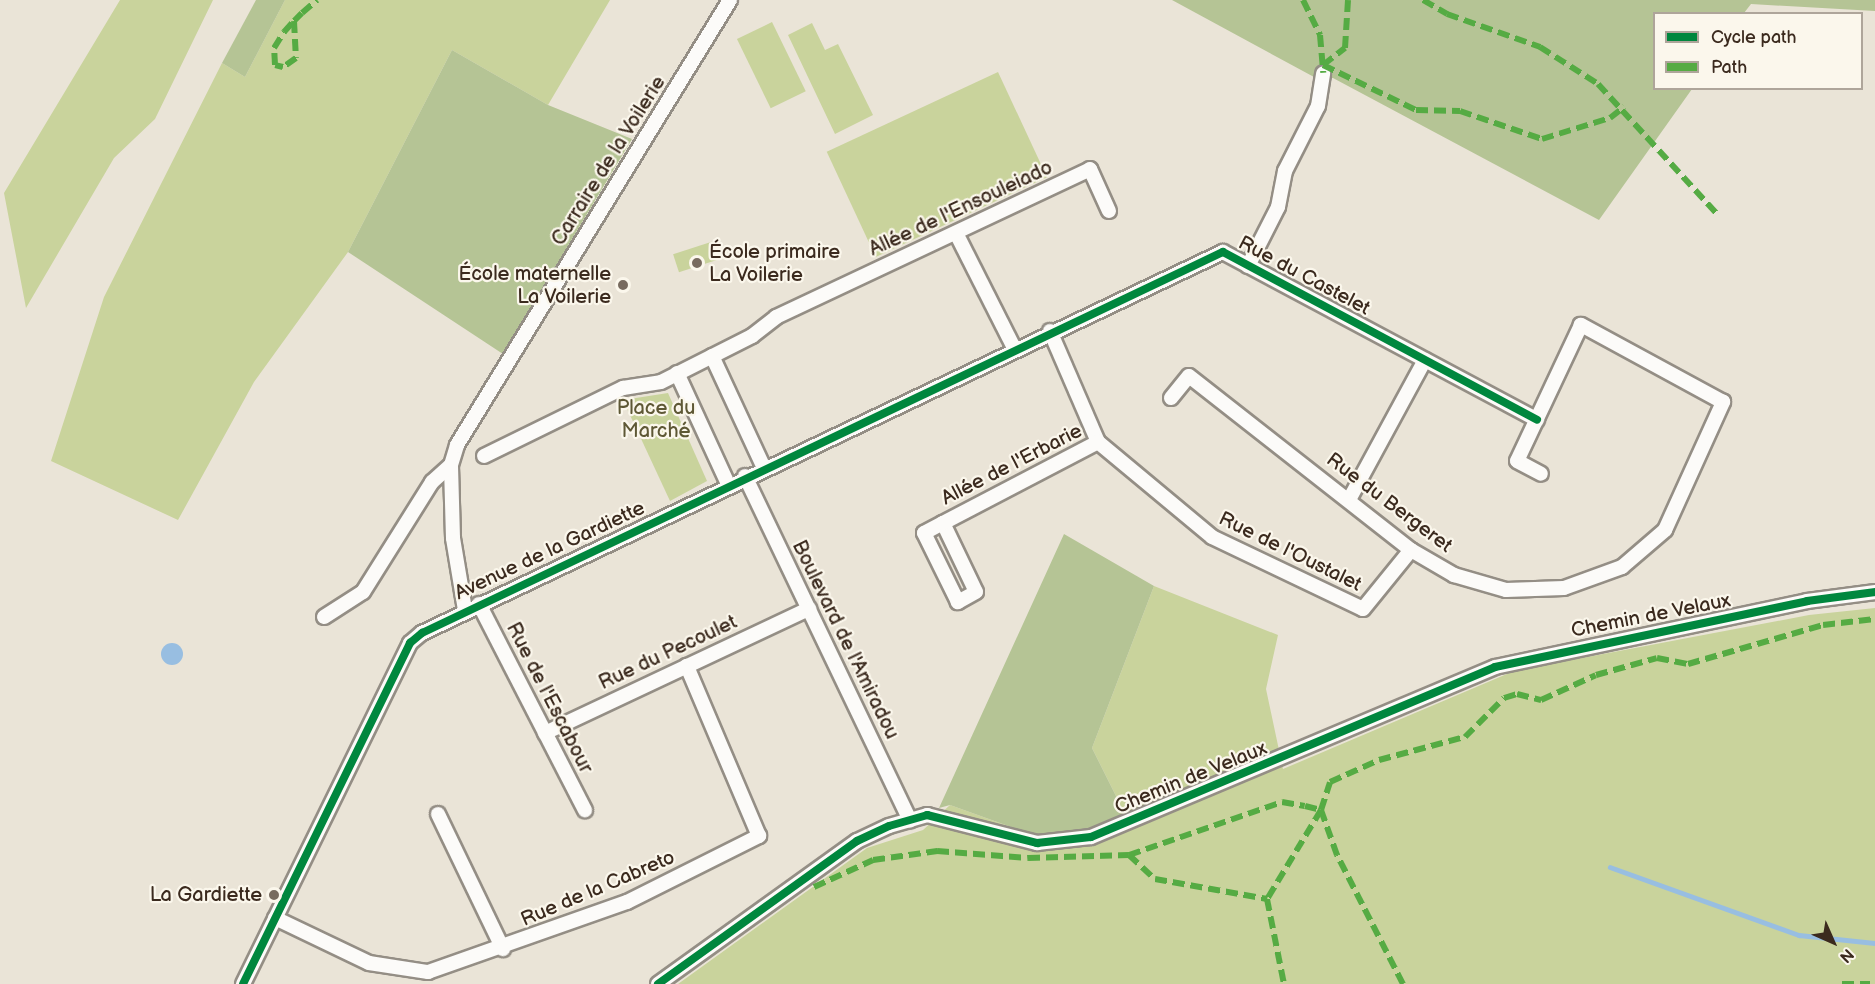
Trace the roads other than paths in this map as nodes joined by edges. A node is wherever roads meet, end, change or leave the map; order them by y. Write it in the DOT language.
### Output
graph roads {
  1 [pos="730,0"];
  2 [pos="1323,73"];
  3 [pos="1109,211"];
  4 [pos="956,233"];
  5 [pos="1248,266"];
  6 [pos="1050,331"];
  7 [pos="1014,348"];
  8 [pos="712,356"];
  9 [pos="1425,360"];
  10 [pos="677,373"];
  11 [pos="1171,398"];
  12 [pos="1537,420"];
  13 [pos="1098,442"];
  14 [pos="484,456"];
  15 [pos="451,465"];
  16 [pos="764,468"];
  17 [pos="1541,474"];
  18 [pos="745,476"];
  19 [pos="728,484"];
  20 [pos="1350,498"];
  21 [pos="943,523"];
  22 [pos="1412,550"];
  23 [pos="1875,592"];
  24 [pos="479,604"];
  25 [pos="809,609"];
  26 [pos="465,610"];
  27 [pos="324,617"];
  28 [pos="687,666"];
  29 [pos="545,733"];
  30 [pos="585,810"];
  31 [pos="438,814"];
  32 [pos="910,820"];
  33 [pos="275,918"];
  34 [pos="503,949"];
  35 [pos="243,984"];
  36 [pos="658,984"];
  1 -- 15 [label="street, Carraire de la Voilerie"];
  2 -- 5 [label="street"];
  3 -- 4 [label="street, Allée de l'Ensouleiado"];
  4 -- 7 [label="street"];
  4 -- 8 [label="street, Allée de l'Ensouleiado"];
  5 -- 6 [label="street, Rue du Castelet"];
  5 -- 9 [label="street, Rue du Castelet"];
  6 -- 7 [label="street, Avenue de la Gardiette"];
  6 -- 13 [label="street, Rue de l'Oustalet"];
  7 -- 16 [label="street, Avenue de la Gardiette"];
  8 -- 10 [label="street, Allée de l'Ensouleiado"];
  8 -- 16 [label="street"];
  9 -- 12 [label="street, Rue du Castelet"];
  9 -- 20 [label="street"];
  10 -- 14 [label="street, Allée de l'Ensouleiado"];
  10 -- 19 [label="street"];
  11 -- 20 [label="street, Rue du Bergeret"];
  12 -- 17 [label="street, Rue du Bergeret"];
  12 -- 22 [label="street, Rue du Bergeret"];
  13 -- 21 [label="street, Allée de l'Erbarie"];
  13 -- 22 [label="street, Rue de l'Oustalet"];
  15 -- 26 [label="street, Carraire de la Voilerie"];
  15 -- 27 [label="street"];
  16 -- 18 [label="street, Avenue de la Gardiette"];
  18 -- 19 [label="street, Avenue de la Gardiette"];
  18 -- 25 [label="street, Boulevard de l'Amiradou"];
  19 -- 24 [label="street, Avenue de la Gardiette"];
  20 -- 22 [label="street, Rue du Bergeret"];
  21 -- 21 [label="street, Allée de l'Erbarie"];
  23 -- 32 [label="street, Chemin de Velaux"];
  24 -- 26 [label="street, Avenue de la Gardiette"];
  24 -- 29 [label="street, Rue de l'Escabour"];
  25 -- 28 [label="street, Rue du Pecoulet"];
  25 -- 32 [label="street, Boulevard de l'Amiradou"];
  26 -- 33 [label="street, Avenue de la Gardiette"];
  28 -- 29 [label="street, Rue du Pecoulet"];
  28 -- 34 [label="street, Rue de la Cabreto"];
  29 -- 30 [label="street, Rue de l'Escabour"];
  31 -- 34 [label="street"];
  32 -- 36 [label="street, Chemin de Velaux"];
  33 -- 34 [label="street, Rue de la Cabreto"];
  33 -- 35 [label="street, Avenue de la Gardiette"];
}
